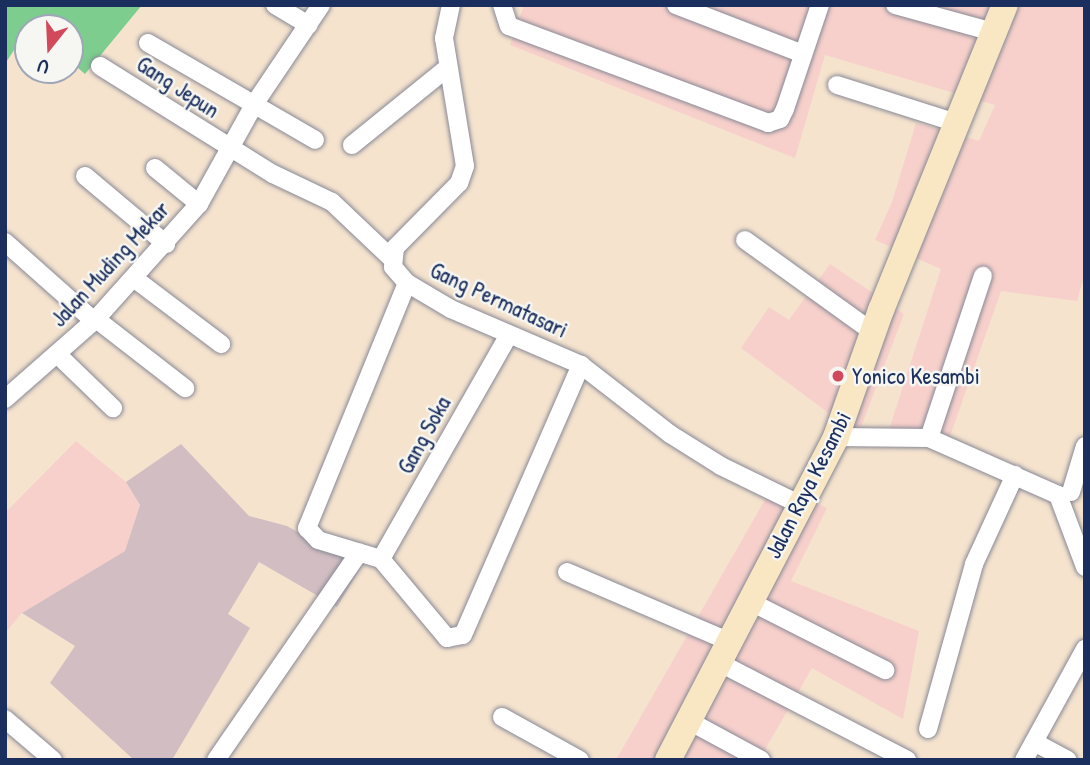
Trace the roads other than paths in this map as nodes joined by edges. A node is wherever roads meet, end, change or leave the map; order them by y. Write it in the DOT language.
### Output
graph roads {
  1 [pos="275,5"];
  2 [pos="321,5"];
  3 [pos="451,5"];
  4 [pos="502,5"];
  5 [pos="676,5"];
  6 [pos="820,5"];
  7 [pos="895,5"];
  8 [pos="1005,5"];
  9 [pos="308,25"];
  10 [pos="997,33"];
  11 [pos="148,43"];
  12 [pos="803,54"];
  13 [pos="100,66"];
  14 [pos="447,68"];
  15 [pos="837,85"];
  16 [pos="255,103"];
  17 [pos="960,124"];
  18 [pos="315,140"];
  19 [pos="352,145"];
  20 [pos="230,149"];
  21 [pos="155,168"];
  22 [pos="85,176"];
  23 [pos="199,204"];
  24 [pos="745,240"];
  25 [pos="5,242"];
  26 [pos="166,244"];
  27 [pos="391,258"];
  28 [pos="983,276"];
  29 [pos="135,279"];
  30 [pos="407,283"];
  31 [pos="95,320"];
  32 [pos="874,332"];
  33 [pos="508,336"];
  34 [pos="221,344"];
  35 [pos="57,354"];
  36 [pos="581,365"];
  37 [pos="10,388"];
  38 [pos="185,388"];
  39 [pos="113,408"];
  40 [pos="836,437"];
  41 [pos="929,438"];
  42 [pos="1085,446"];
  43 [pos="1015,475"];
  44 [pos="1071,493"];
  45 [pos="799,504"];
  46 [pos="359,552"];
  47 [pos="381,559"];
  48 [pos="1085,567"];
  49 [pos="567,572"];
  50 [pos="749,601"];
  51 [pos="1085,649"];
  52 [pos="725,652"];
  53 [pos="885,670"];
  54 [pos="1078,675"];
  55 [pos="502,717"];
  56 [pos="5,719"];
  57 [pos="689,721"];
  58 [pos="928,729"];
  59 [pos="1034,742"];
  60 [pos="53,760"];
  61 [pos="216,760"];
  62 [pos="580,760"];
  63 [pos="668,760"];
  64 [pos="761,760"];
  65 [pos="907,760"];
  66 [pos="1024,760"];
  67 [pos="1068,760"];
  1 -- 9 [label="street"];
  2 -- 9 [label="street, Jalan Muding Mekar"];
  3 -- 14 [label="street"];
  4 -- 12 [label="street"];
  5 -- 12 [label="street"];
  6 -- 12 [label="street"];
  7 -- 10 [label="street"];
  8 -- 10 [label="street, Jalan Raya Kesambi"];
  9 -- 16 [label="street, Jalan Muding Mekar"];
  10 -- 17 [label="street, Jalan Raya Kesambi"];
  11 -- 16 [label="street"];
  13 -- 20 [label="street, Gang Jepun"];
  14 -- 19 [label="street"];
  14 -- 27 [label="street"];
  15 -- 17 [label="street"];
  16 -- 18 [label="street"];
  16 -- 20 [label="street, Jalan Muding Mekar"];
  17 -- 32 [label="street, Jalan Raya Kesambi"];
  20 -- 23 [label="street, Jalan Muding Mekar"];
  20 -- 27 [label="street, Gang Jepun"];
  21 -- 23 [label="street"];
  22 -- 26 [label="street"];
  23 -- 26 [label="street, Jalan Muding Mekar"];
  24 -- 32 [label="street"];
  25 -- 31 [label="street"];
  26 -- 29 [label="street, Jalan Muding Mekar"];
  27 -- 30 [label="street, Gang Permatasari"];
  28 -- 41 [label="street"];
  29 -- 31 [label="street, Jalan Muding Mekar"];
  29 -- 34 [label="street"];
  30 -- 33 [label="street, Gang Permatasari"];
  30 -- 46 [label="street"];
  31 -- 35 [label="street, Jalan Muding Mekar"];
  31 -- 38 [label="street"];
  32 -- 40 [label="street, Jalan Raya Kesambi"];
  33 -- 36 [label="street, Gang Permatasari"];
  33 -- 47 [label="street, Gang Soka"];
  35 -- 37 [label="street, Jalan Muding Mekar"];
  35 -- 39 [label="street"];
  36 -- 45 [label="street, Gang Permatasari"];
  36 -- 47 [label="street"];
  40 -- 41 [label="street"];
  40 -- 45 [label="street, Jalan Raya Kesambi"];
  41 -- 43 [label="street"];
  42 -- 44 [label="street"];
  43 -- 44 [label="street"];
  43 -- 58 [label="street"];
  44 -- 48 [label="street"];
  45 -- 50 [label="street, Jalan Raya Kesambi"];
  46 -- 47 [label="street"];
  46 -- 61 [label="street"];
  49 -- 52 [label="street"];
  50 -- 52 [label="street, Jalan Raya Kesambi"];
  50 -- 53 [label="street"];
  51 -- 54 [label="street"];
  52 -- 57 [label="street, Jalan Raya Kesambi"];
  52 -- 65 [label="street"];
  54 -- 59 [label="street"];
  55 -- 62 [label="street"];
  56 -- 60 [label="street"];
  57 -- 63 [label="street, Jalan Raya Kesambi"];
  57 -- 64 [label="street"];
  59 -- 66 [label="street"];
  59 -- 67 [label="street"];
}
